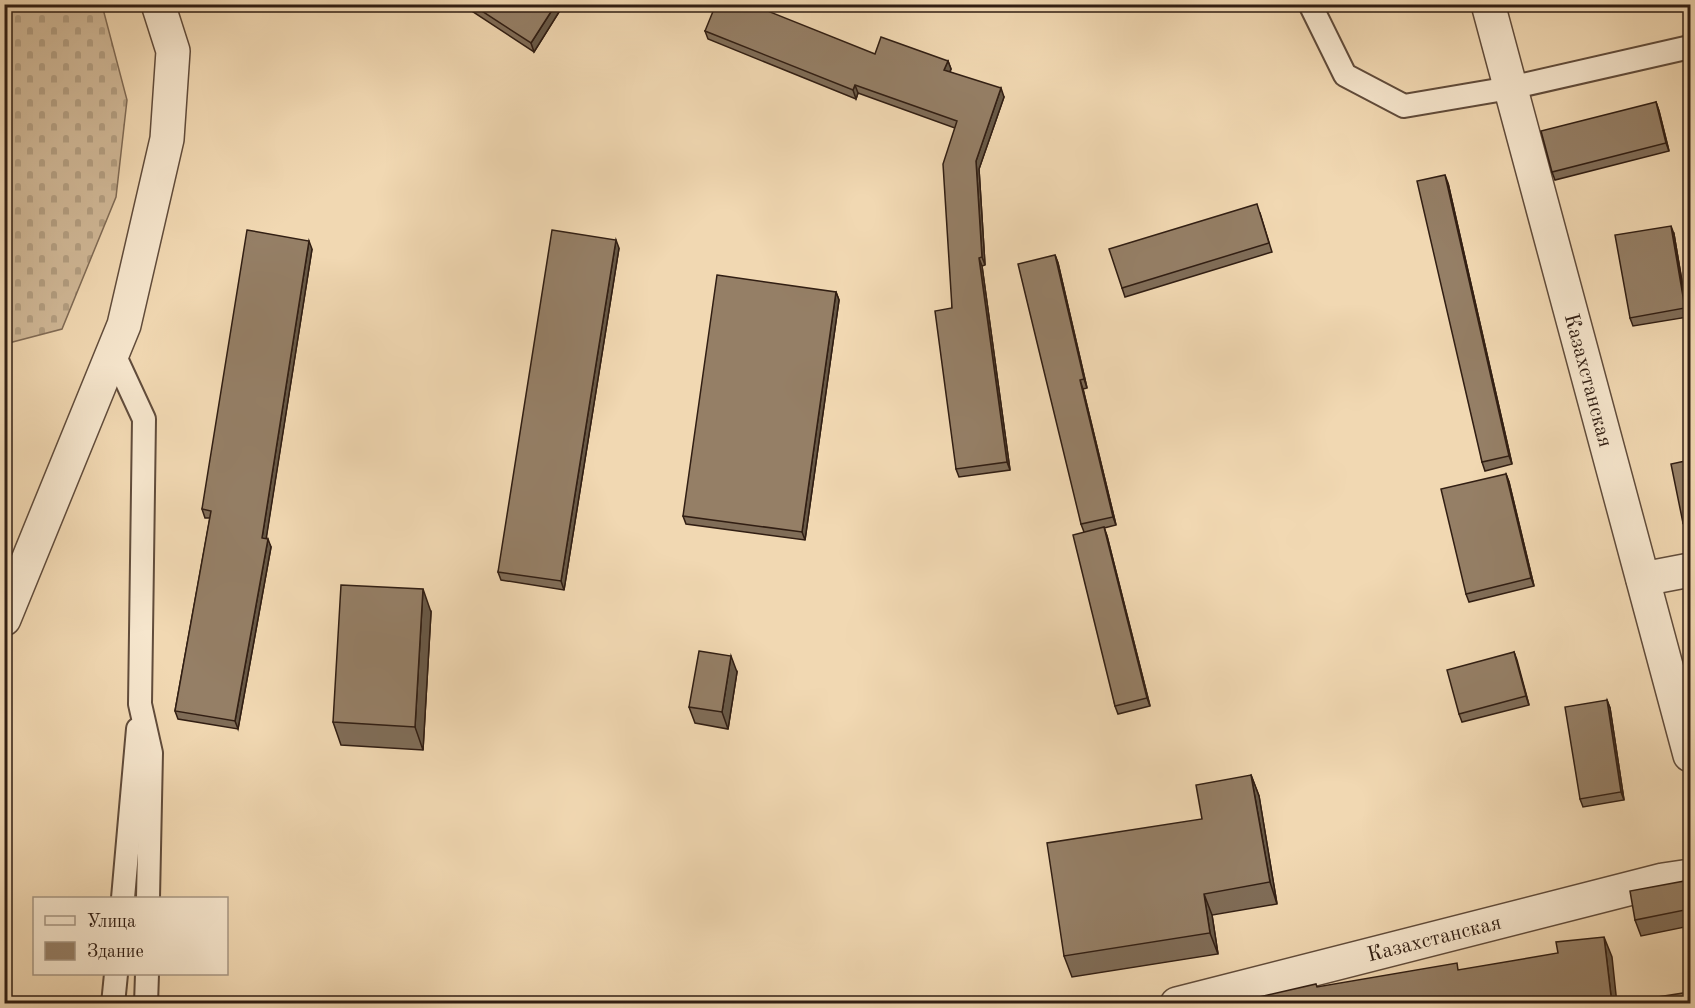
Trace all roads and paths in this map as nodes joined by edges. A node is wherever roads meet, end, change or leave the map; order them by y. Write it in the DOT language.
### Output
graph roads {
  1 [pos="158,4"];
  2 [pos="1310,4"];
  3 [pos="1488,4"];
  4 [pos="1690,47"];
  5 [pos="1510,88"];
  6 [pos="113,352"];
  7 [pos="1690,570"];
  8 [pos="1643,579"];
  9 [pos="4,619"];
  10 [pos="140,704"];
  11 [pos="1690,755"];
  12 [pos="1690,876"];
  13 [pos="123,897"];
  14 [pos="148,897"];
  15 [pos="116,975"];
  16 [pos="147,975"];
  17 [pos="113,1004"];
  18 [pos="146,1004"];
  19 [pos="1177,1004"];
  1 -- 6 [label="street"];
  2 -- 5 [label="lane"];
  3 -- 5 [label="street, Казахстанская"];
  4 -- 5 [label="lane"];
  5 -- 8 [label="street, Казахстанская"];
  6 -- 9 [label="street"];
  6 -- 10 [label="lane"];
  7 -- 8 [label="street"];
  8 -- 11 [label="street, Казахстанская"];
  10 -- 13 [label="lane"];
  10 -- 14 [label="lane"];
  12 -- 19 [label="street, Казахстанская"];
  15 -- 17 [label="lane"];
  16 -- 18 [label="lane"];
}
